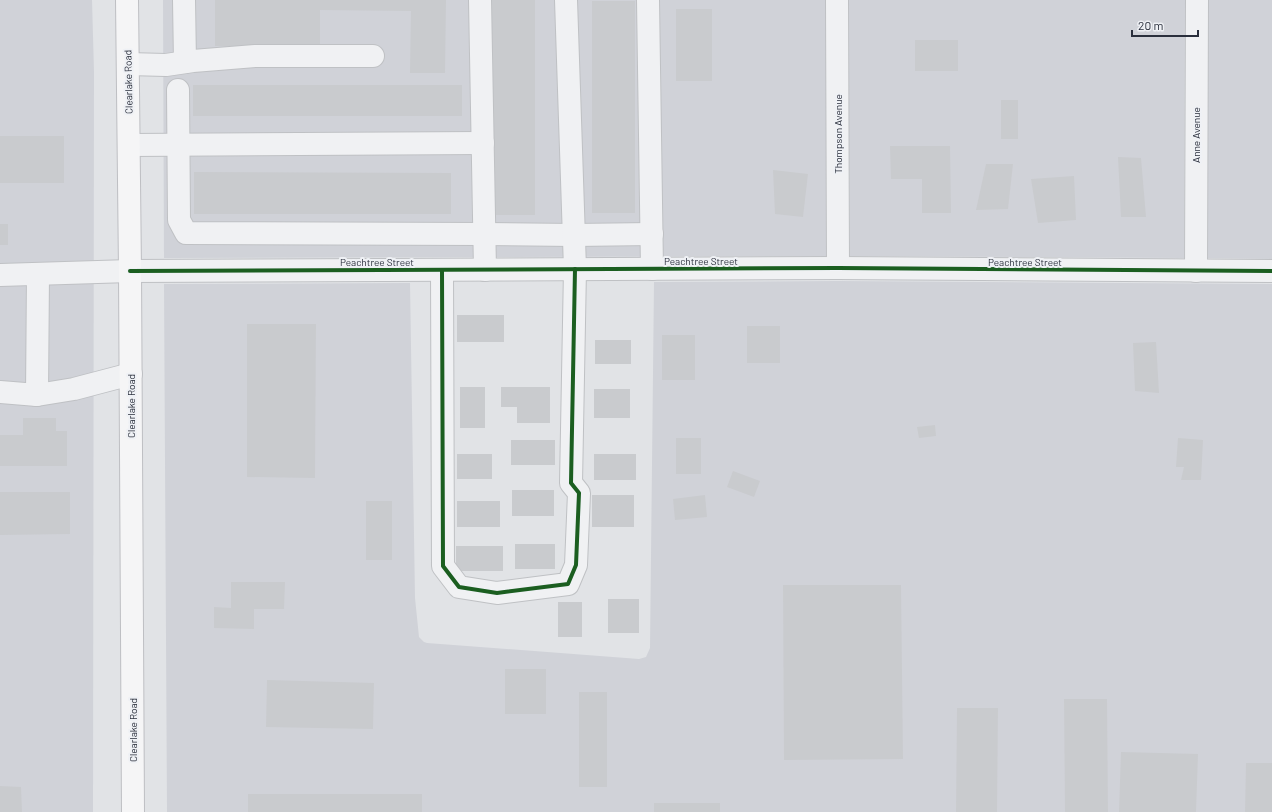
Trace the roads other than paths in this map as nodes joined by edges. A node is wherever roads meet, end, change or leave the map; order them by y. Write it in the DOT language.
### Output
graph roads {
  1 [pos="127,0"];
  2 [pos="184,0"];
  3 [pos="480,0"];
  4 [pos="566,0"];
  5 [pos="648,0"];
  6 [pos="837,0"];
  7 [pos="1197,0"];
  8 [pos="373,56"];
  9 [pos="185,62"];
  10 [pos="128,64"];
  11 [pos="178,90"];
  12 [pos="483,144"];
  13 [pos="129,145"];
  14 [pos="178,145"];
  15 [pos="484,234"];
  16 [pos="652,234"];
  17 [pos="574,235"];
  18 [pos="838,268"];
  19 [pos="575,269"];
  20 [pos="652,269"];
  21 [pos="442,270"];
  22 [pos="485,270"];
  23 [pos="130,271"];
  24 [pos="1196,271"];
  25 [pos="1272,271"];
  26 [pos="38,274"];
  27 [pos="0,275"];
  28 [pos="131,374"];
  29 [pos="0,392"];
  30 [pos="37,395"];
  31 [pos="133,812"];
  1 -- 10 [label="main road, Clearlake Road"];
  2 -- 9 [label="street"];
  3 -- 12 [label="street"];
  4 -- 17 [label="street"];
  5 -- 16 [label="street"];
  6 -- 18 [label="street, Thompson Avenue"];
  7 -- 24 [label="street, Anne Avenue"];
  8 -- 9 [label="street"];
  9 -- 10 [label="street"];
  10 -- 13 [label="main road, Clearlake Road"];
  11 -- 14 [label="street"];
  12 -- 14 [label="street"];
  12 -- 15 [label="street"];
  13 -- 14 [label="street"];
  13 -- 23 [label="main road, Clearlake Road"];
  14 -- 15 [label="street"];
  15 -- 17 [label="street"];
  15 -- 22 [label="street"];
  16 -- 17 [label="street"];
  16 -- 20 [label="street"];
  17 -- 19 [label="street"];
  18 -- 20 [label="street, Peachtree Street"];
  18 -- 24 [label="street, Peachtree Street"];
  19 -- 20 [label="street, Peachtree Street"];
  19 -- 21 [label="street"];
  19 -- 22 [label="street, Peachtree Street"];
  21 -- 22 [label="street, Peachtree Street"];
  21 -- 23 [label="street, Peachtree Street"];
  23 -- 26 [label="street, Peachtree Street"];
  23 -- 28 [label="main road, Clearlake Road"];
  24 -- 25 [label="street, Peachtree Street"];
  26 -- 27 [label="street, Peachtree Street"];
  26 -- 30 [label="street"];
  28 -- 30 [label="street"];
  28 -- 31 [label="main road, Clearlake Road"];
  29 -- 30 [label="street"];
}
